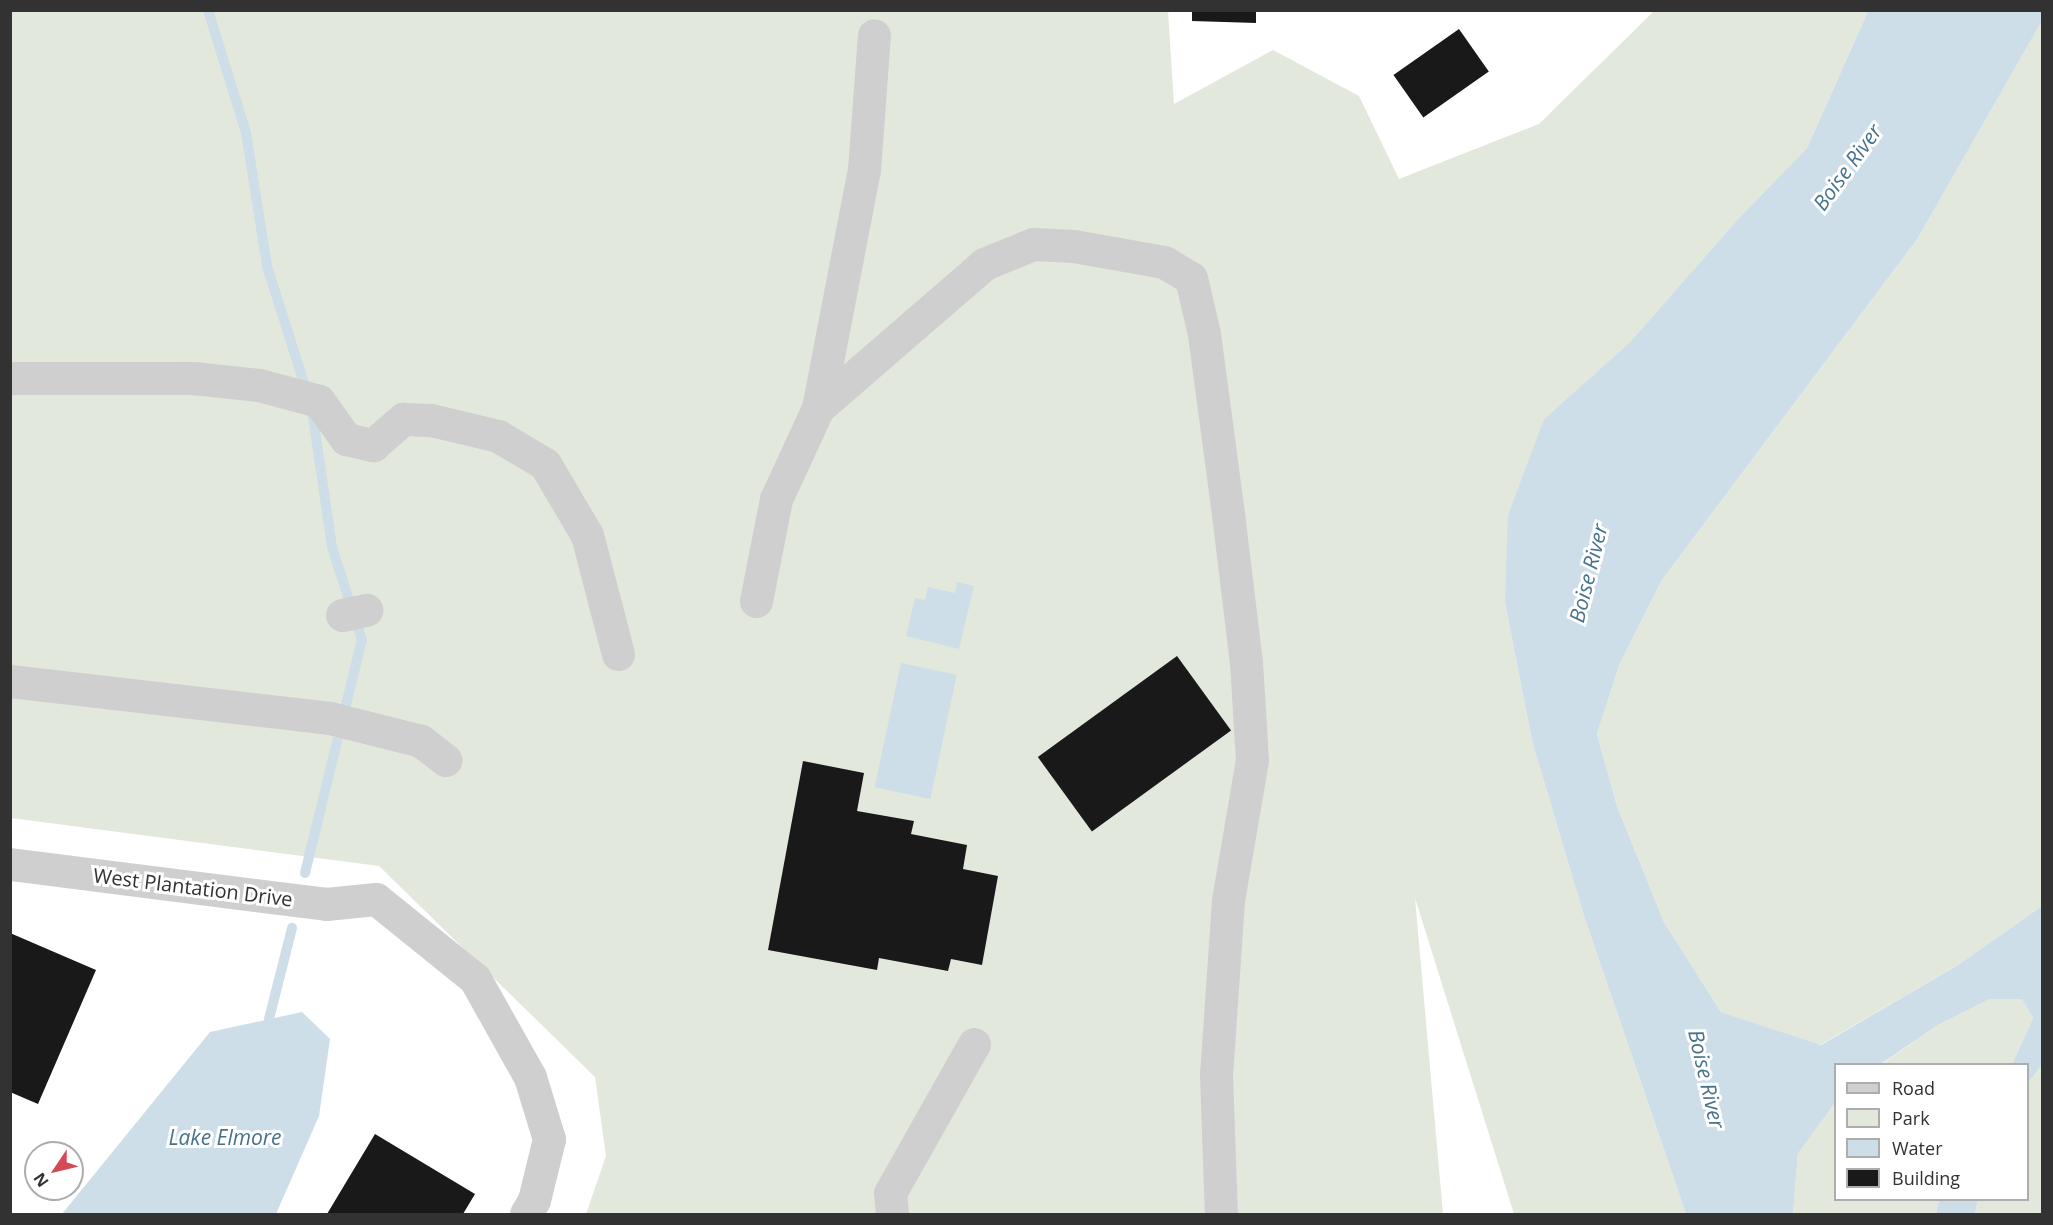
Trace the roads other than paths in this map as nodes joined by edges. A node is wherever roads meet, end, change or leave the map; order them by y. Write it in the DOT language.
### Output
graph roads {
  1 [pos="874,35"];
  2 [pos="10,378"];
  3 [pos="818,408"];
  4 [pos="756,601"];
  5 [pos="618,654"];
  6 [pos="10,681"];
  7 [pos="445,760"];
  8 [pos="10,864"];
  9 [pos="974,1044"];
  10 [pos="526,1215"];
  11 [pos="892,1215"];
  12 [pos="1221,1215"];
  1 -- 3 [label="street"];
  2 -- 5 [label="street"];
  3 -- 4 [label="street"];
  3 -- 12 [label="street"];
  6 -- 7 [label="street"];
  8 -- 10 [label="street, West Plantation Drive"];
  9 -- 11 [label="street"];
}
